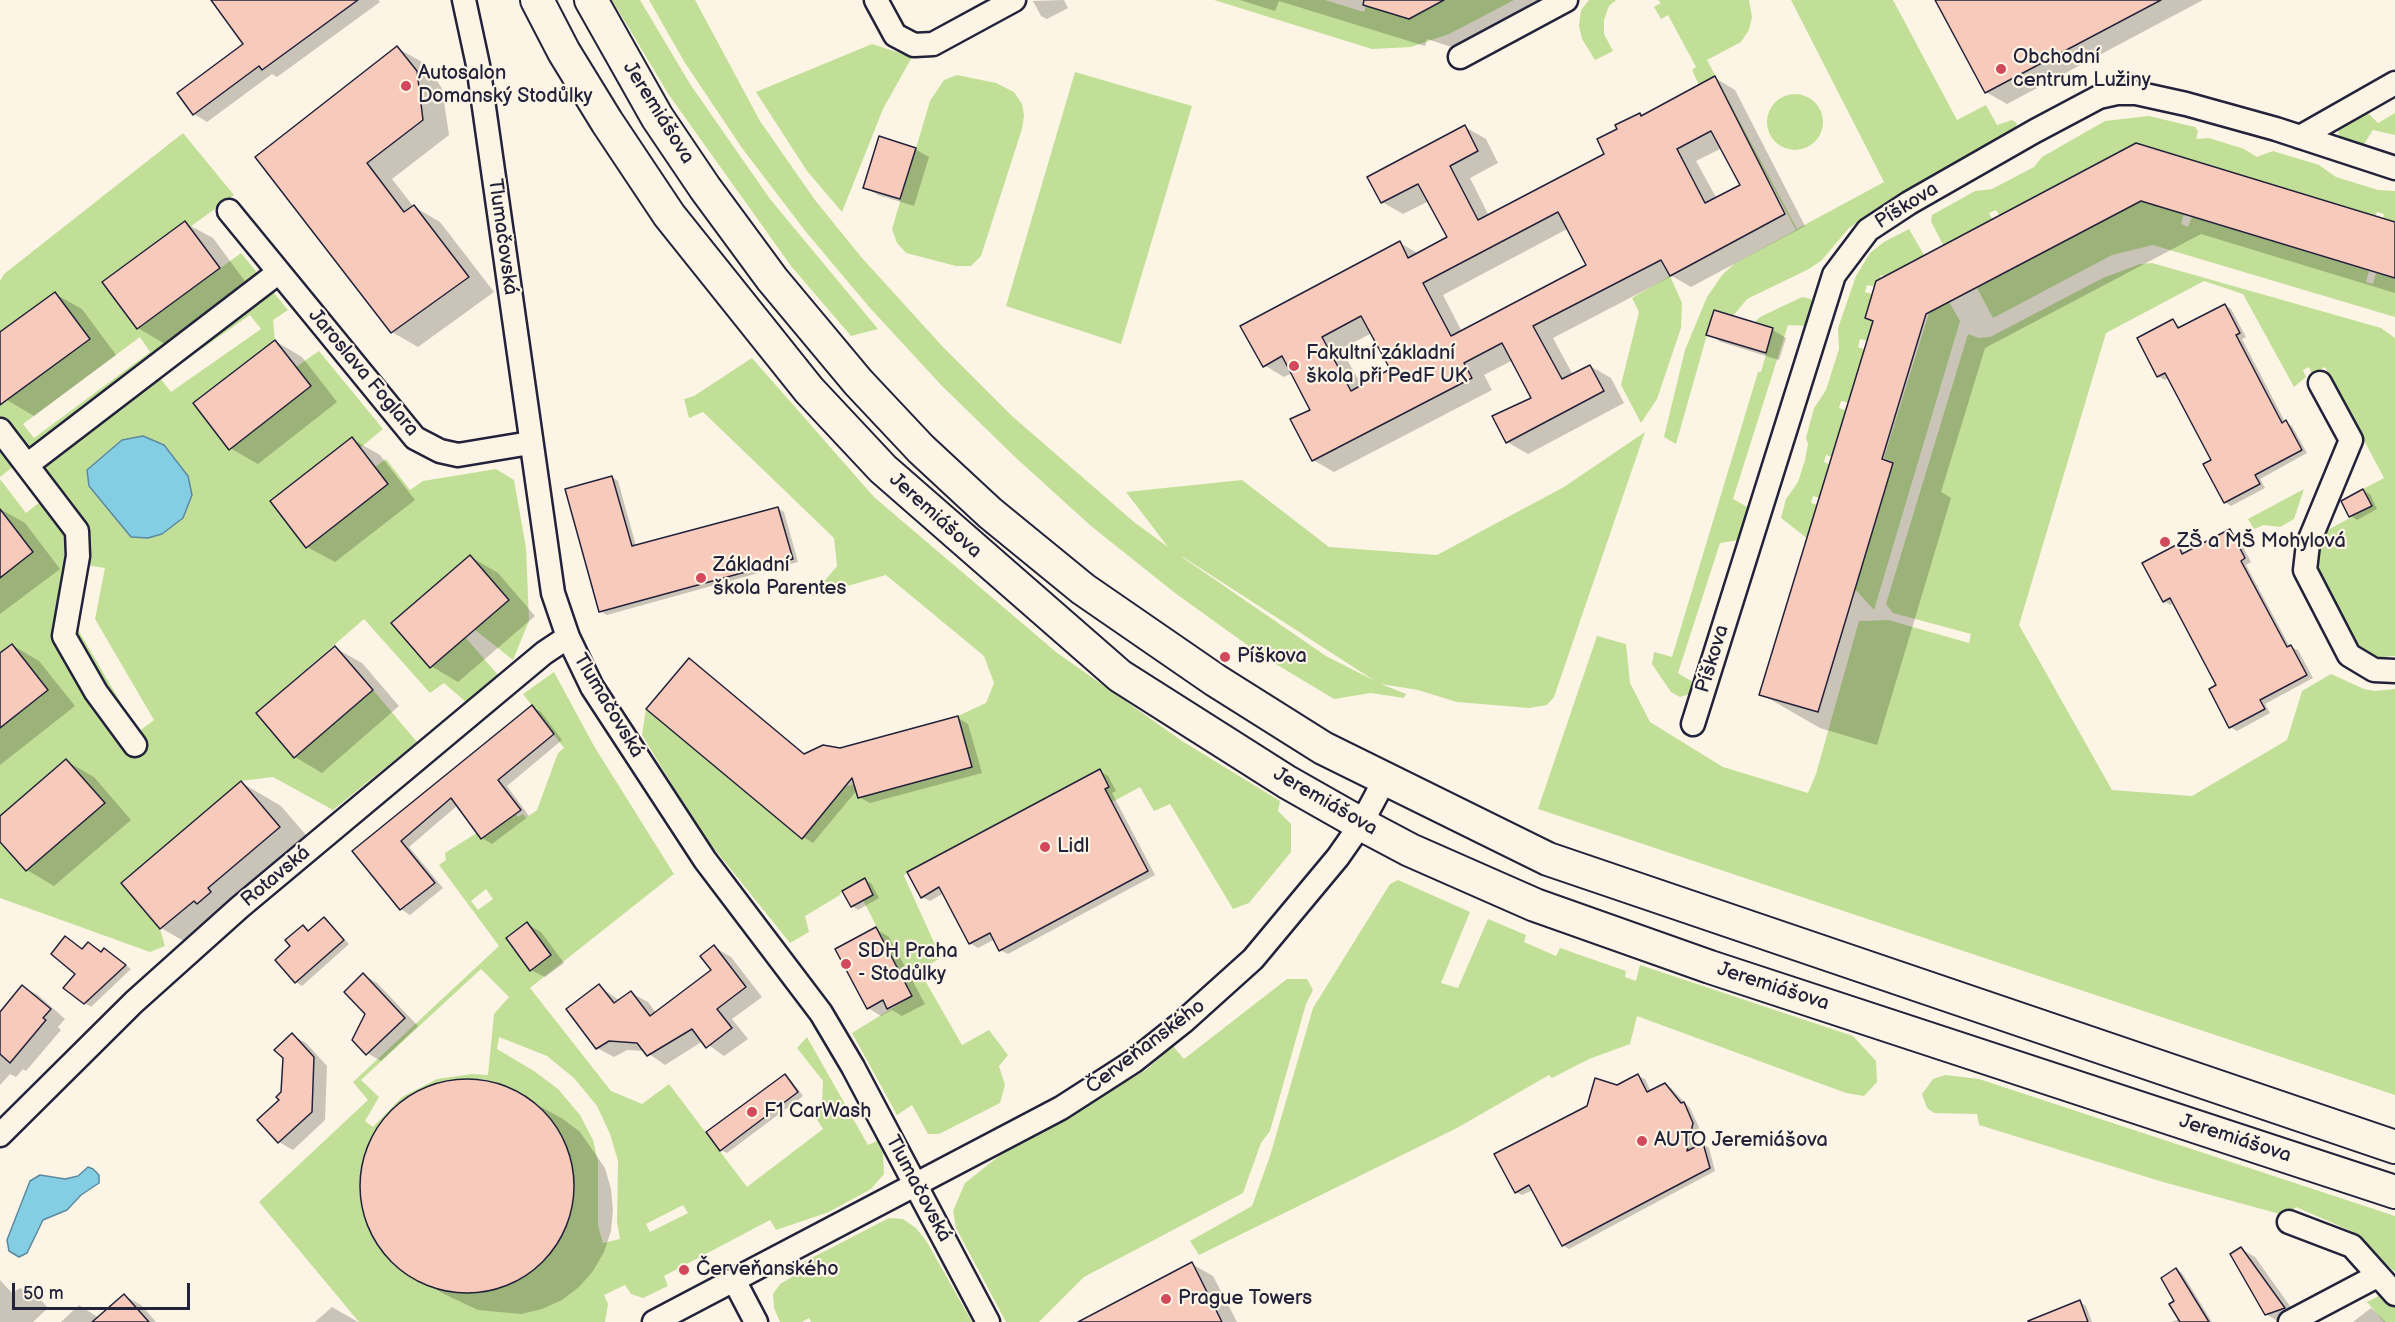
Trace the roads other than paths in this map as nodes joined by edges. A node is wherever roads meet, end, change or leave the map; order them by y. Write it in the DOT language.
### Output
graph roads {
  1 [pos="464,0"];
  2 [pos="537,0"];
  3 [pos="591,0"];
  4 [pos="876,0"];
  5 [pos="1014,0"];
  6 [pos="1566,0"];
  7 [pos="1460,57"];
  8 [pos="2395,82"];
  9 [pos="2300,137"];
  10 [pos="2395,168"];
  11 [pos="229,211"];
  12 [pos="279,272"];
  13 [pos="2320,383"];
  14 [pos="0,430"];
  15 [pos="530,443"];
  16 [pos="27,465"];
  17 [pos="568,637"];
  18 [pos="2395,671"];
  19 [pos="1693,724"];
  20 [pos="135,745"];
  21 [pos="1384,781"];
  22 [pos="1361,824"];
  23 [pos="0,1135"];
  24 [pos="2395,1147"];
  25 [pos="915,1183"];
  26 [pos="2395,1192"];
  27 [pos="2289,1221"];
  28 [pos="2377,1276"];
  29 [pos="734,1280"];
  30 [pos="2395,1294"];
  31 [pos="654,1322"];
  32 [pos="756,1322"];
  33 [pos="988,1322"];
  34 [pos="2290,1322"];
  1 -- 15 [label="street, Tlumačovská"];
  2 -- 22 [label="main road, Jeremiášova"];
  3 -- 21 [label="main road, Jeremiášova"];
  4 -- 5 [label="street"];
  6 -- 7 [label="street"];
  8 -- 9 [label="street"];
  9 -- 10 [label="street, Píškova"];
  9 -- 19 [label="street, Píškova"];
  11 -- 12 [label="street, Jaroslava Foglara"];
  12 -- 15 [label="street, Jaroslava Foglara"];
  12 -- 16 [label="street"];
  13 -- 18 [label="street"];
  14 -- 16 [label="street"];
  15 -- 17 [label="street, Tlumačovská"];
  16 -- 20 [label="street"];
  17 -- 23 [label="street, Rotavská"];
  17 -- 25 [label="street, Tlumačovská"];
  21 -- 22 [label="street, Červeňanského"];
  21 -- 24 [label="main road, Jeremiášova"];
  22 -- 25 [label="street, Červeňanského"];
  22 -- 26 [label="main road, Jeremiášova"];
  25 -- 29 [label="street, Červeňanského"];
  25 -- 33 [label="street, Tlumačovská"];
  27 -- 28 [label="street"];
  28 -- 30 [label="street"];
  28 -- 34 [label="street"];
  29 -- 31 [label="street, Červeňanského"];
  29 -- 32 [label="street"];
}
